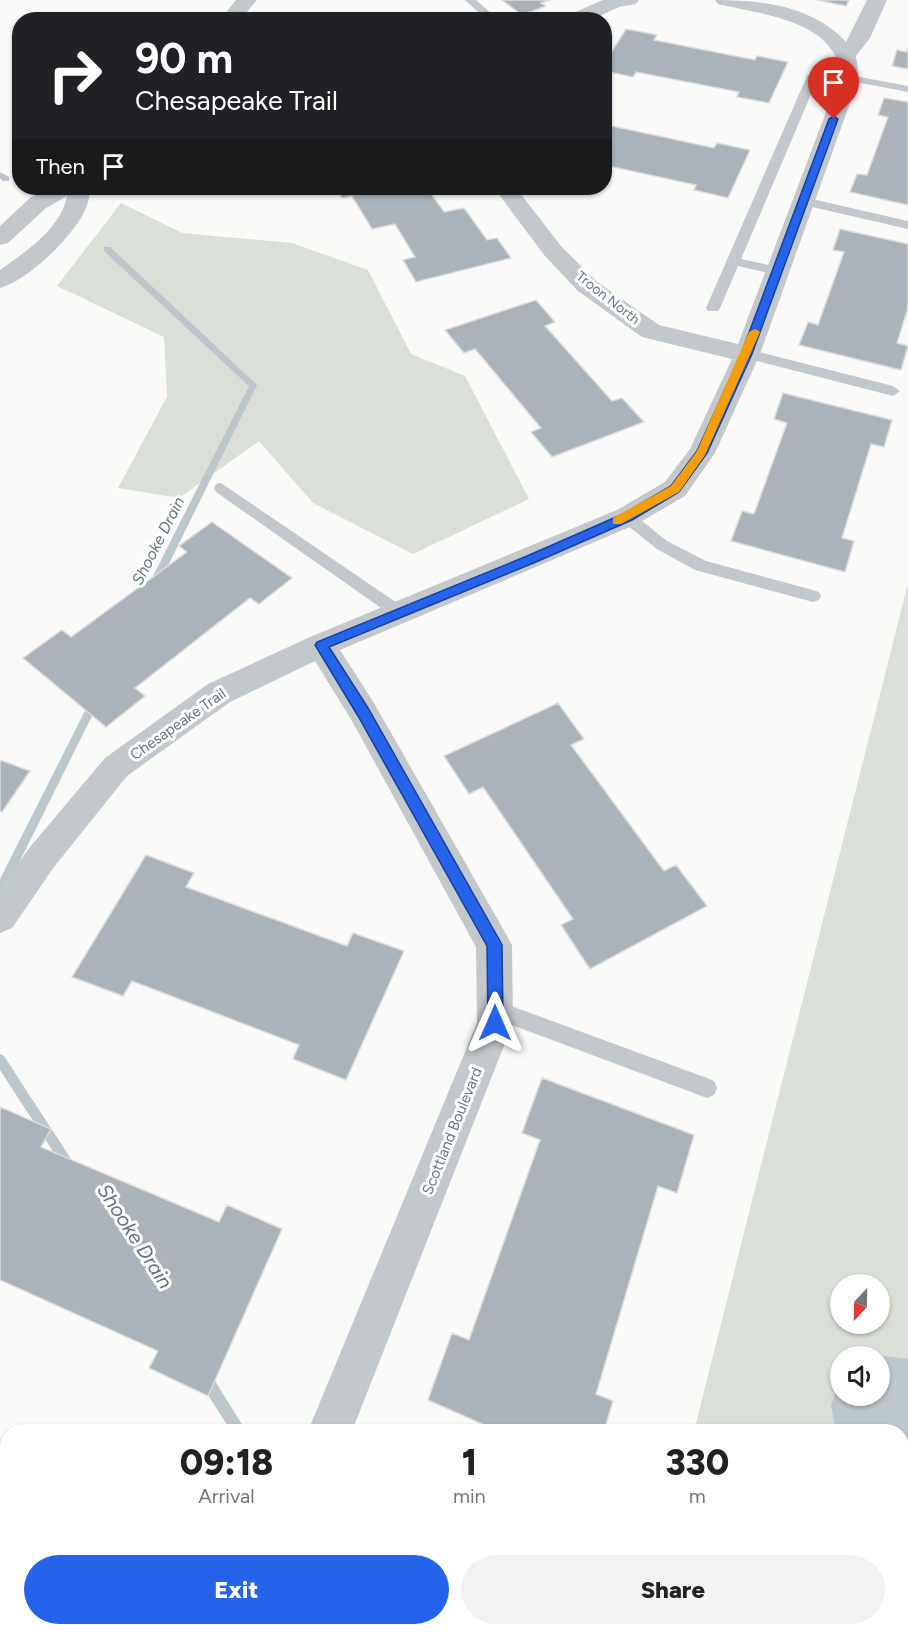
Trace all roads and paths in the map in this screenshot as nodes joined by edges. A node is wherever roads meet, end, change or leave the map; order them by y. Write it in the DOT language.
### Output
graph roads {
  1 [pos="247,0"];
  2 [pos="470,0"];
  3 [pos="629,0"];
  4 [pos="725,0"];
  5 [pos="877,0"];
  6 [pos="236,12"];
  7 [pos="484,12"];
  8 [pos="593,12"];
  9 [pos="848,67"];
  10 [pos="908,88"];
  11 [pos="52,195"];
  12 [pos="79,195"];
  13 [pos="510,195"];
  14 [pos="803,201"];
  15 [pos="908,225"];
  16 [pos="0,238"];
  17 [pos="734,261"];
  18 [pos="777,271"];
  19 [pos="0,281"];
  20 [pos="713,308"];
  21 [pos="747,354"];
  22 [pos="893,391"];
  23 [pos="221,488"];
  24 [pos="627,517"];
  25 [pos="813,596"];
  26 [pos="400,613"];
  27 [pos="321,645"];
  28 [pos="0,917"];
  29 [pos="495,1009"];
  30 [pos="707,1088"];
  31 [pos="333,1424"];
  1 -- 6 [label="street"];
  2 -- 7 [label="lane"];
  3 -- 8 [label="street"];
  4 -- 9 [label="street"];
  5 -- 9 [label="street, Chesapeake Trail"];
  9 -- 10 [label="lane"];
  9 -- 14 [label="street, Chesapeake Trail"];
  9 -- 17 [label="lane"];
  11 -- 16 [label="street"];
  12 -- 19 [label="street"];
  13 -- 21 [label="street, Troon North"];
  14 -- 15 [label="lane"];
  14 -- 18 [label="street, Chesapeake Trail"];
  17 -- 18 [label="lane"];
  17 -- 20 [label="lane"];
  18 -- 21 [label="street, Chesapeake Trail"];
  21 -- 22 [label="lane"];
  21 -- 24 [label="street, Chesapeake Trail"];
  23 -- 26 [label="lane"];
  24 -- 25 [label="lane"];
  24 -- 26 [label="street, Chesapeake Trail"];
  26 -- 27 [label="street, Chesapeake Trail"];
  27 -- 28 [label="street, Chesapeake Trail"];
  27 -- 29 [label="street, Scottland Boulevard"];
  29 -- 30 [label="lane"];
  29 -- 31 [label="street, Scottland Boulevard"];
}
